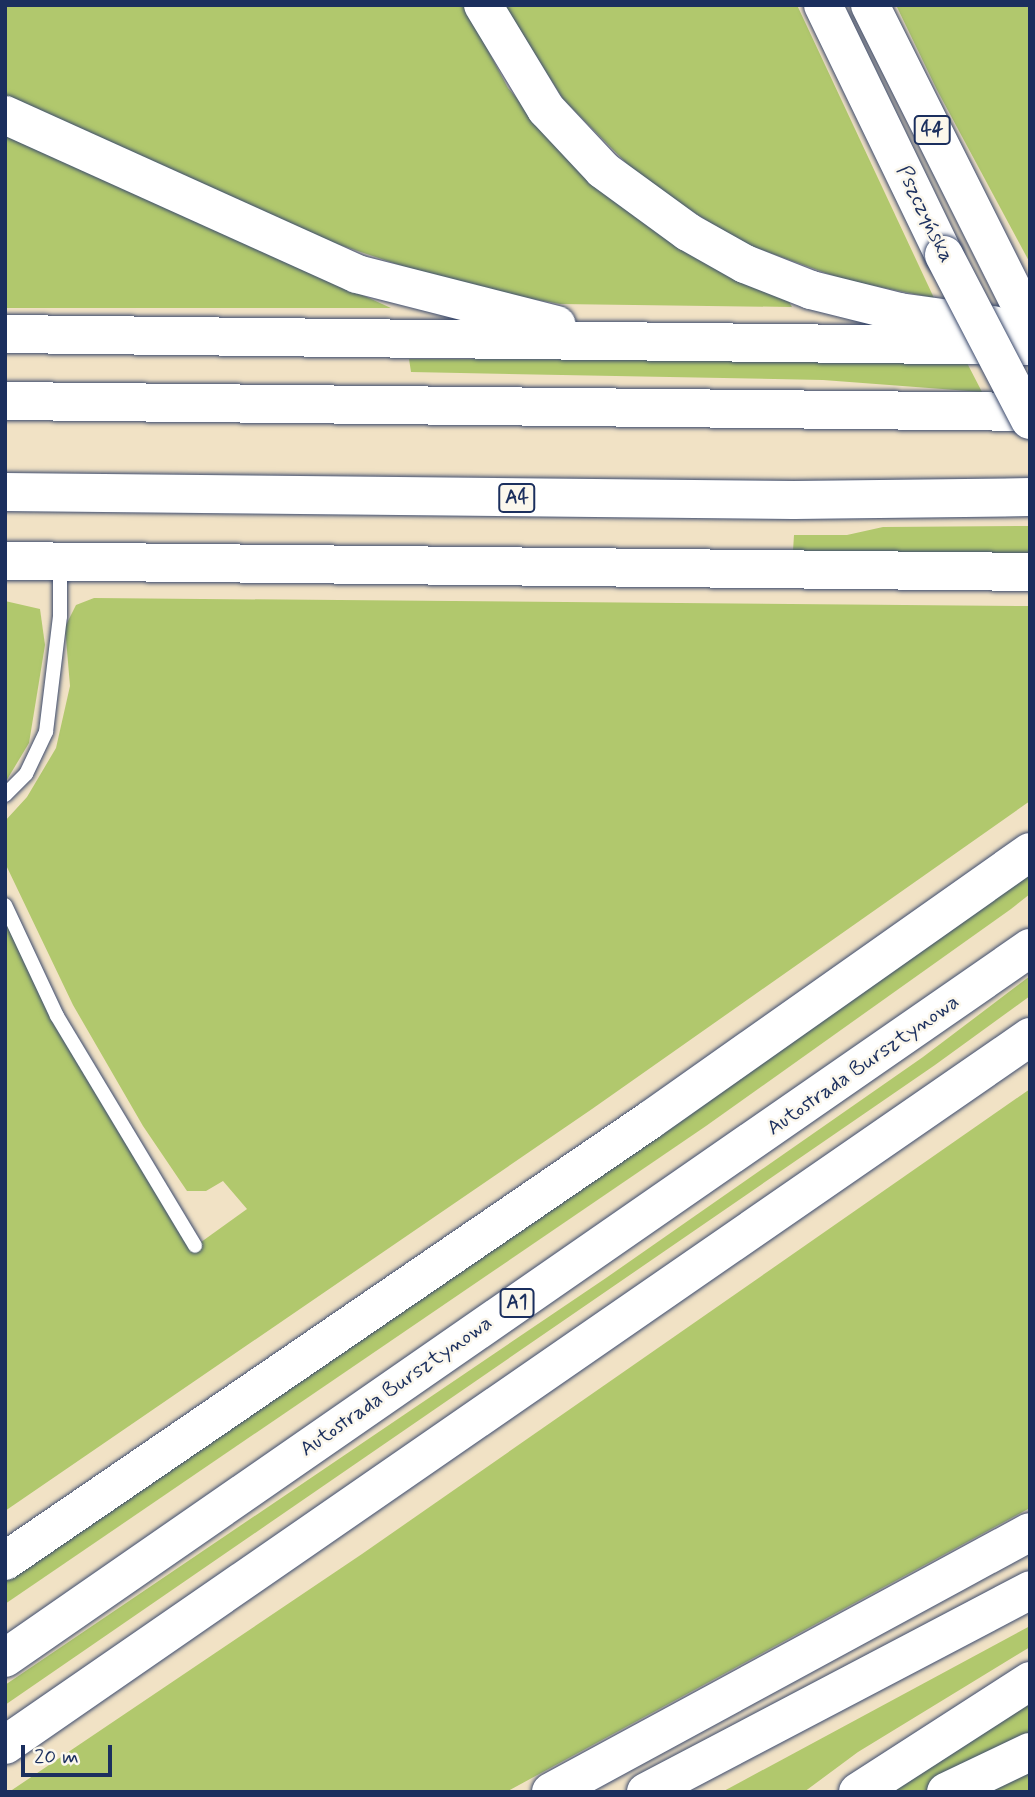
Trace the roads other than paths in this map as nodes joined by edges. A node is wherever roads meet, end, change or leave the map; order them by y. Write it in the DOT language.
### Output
graph roads {
  1 [pos="483,5"];
  2 [pos="823,5"];
  3 [pos="870,5"];
  4 [pos="5,115"];
  5 [pos="1030,325"];
  6 [pos="1030,330"];
  7 [pos="5,334"];
  8 [pos="634,342"];
  9 [pos="1030,346"];
  10 [pos="5,401"];
  11 [pos="1030,412"];
  12 [pos="1030,420"];
  13 [pos="5,492"];
  14 [pos="1030,497"];
  15 [pos="5,561"];
  16 [pos="60,562"];
  17 [pos="1030,572"];
  18 [pos="5,795"];
  19 [pos="1030,852"];
  20 [pos="5,905"];
  21 [pos="1030,948"];
  22 [pos="1030,1037"];
  23 [pos="195,1246"];
  24 [pos="141,1468"];
  25 [pos="1030,1532"];
  26 [pos="5,1539"];
  27 [pos="5,1561"];
  28 [pos="1030,1590"];
  29 [pos="5,1658"];
  30 [pos="1030,1681"];
  31 [pos="5,1745"];
  32 [pos="1030,1752"];
  33 [pos="551,1792"];
  34 [pos="646,1792"];
  35 [pos="858,1792"];
  36 [pos="946,1792"];
  1 -- 6 [label="main road"];
  2 -- 12 [label="main road, Pszczyńska / 44, bridge"];
  3 -- 5 [label="main road, Pszczyńska / 44"];
  4 -- 8 [label="main road"];
  7 -- 8 [label="main road"];
  8 -- 9 [label="main road"];
  10 -- 11 [label="main road"];
  13 -- 14 [label="main road, A4"];
  15 -- 16 [label="main road"];
  16 -- 17 [label="main road"];
  16 -- 18 [label="lane"];
  19 -- 24 [label="main road"];
  20 -- 23 [label="lane"];
  21 -- 29 [label="main road, Autostrada Bursztynowa / A1"];
  22 -- 31 [label="main road"];
  24 -- 26 [label="main road"];
  24 -- 27 [label="main road"];
  25 -- 33 [label="main road"];
  28 -- 34 [label="main road"];
  30 -- 35 [label="main road"];
  32 -- 36 [label="main road"];
}
